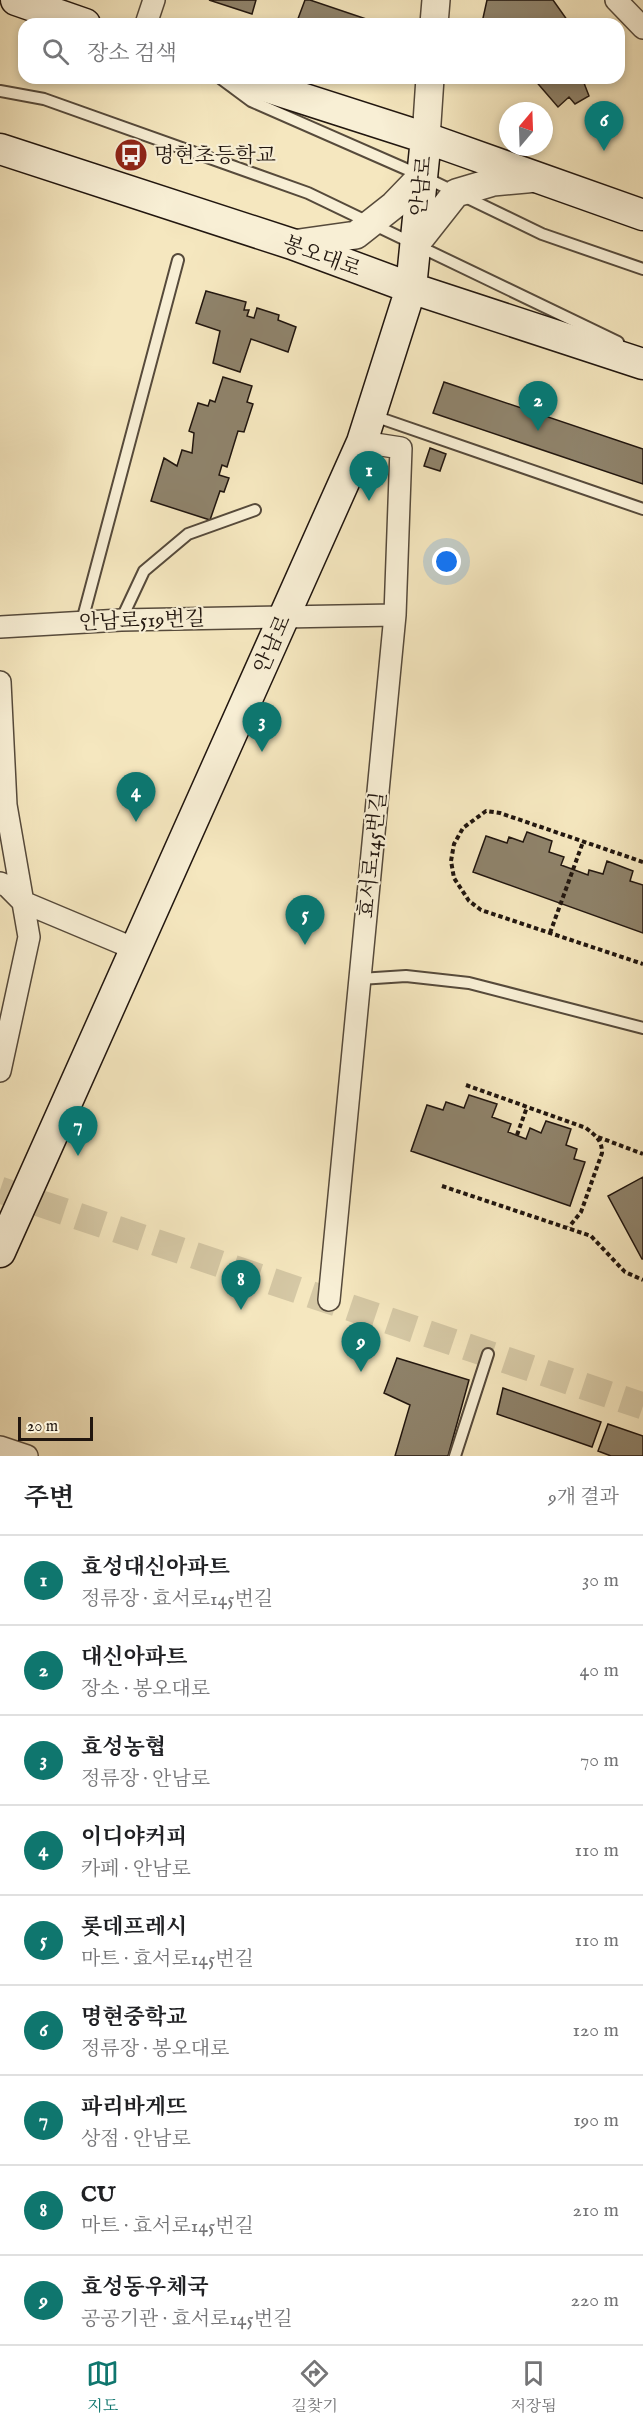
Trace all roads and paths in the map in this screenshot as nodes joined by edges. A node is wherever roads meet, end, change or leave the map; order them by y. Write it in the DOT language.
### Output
graph roads {
  1 [pos="16,0"];
  2 [pos="154,0"];
  3 [pos="436,0"];
  4 [pos="616,0"];
  5 [pos="68,18"];
  6 [pos="148,18"];
  7 [pos="434,18"];
  8 [pos="643,28"];
  9 [pos="228,84"];
  10 [pos="258,84"];
  11 [pos="430,84"];
  12 [pos="0,91"];
  13 [pos="426,138"];
  14 [pos="0,149"];
  15 [pos="422,176"];
  16 [pos="537,178"];
  17 [pos="456,193"];
  18 [pos="643,215"];
  19 [pos="370,224"];
  20 [pos="292,244"];
  21 [pos="415,245"];
  22 [pos="178,260"];
  23 [pos="643,269"];
  24 [pos="411,288"];
  25 [pos="643,355"];
  26 [pos="643,364"];
  27 [pos="371,414"];
  28 [pos="362,442"];
  29 [pos="643,509"];
  30 [pos="255,510"];
  31 [pos="395,615"];
  32 [pos="284,616"];
  33 [pos="121,620"];
  34 [pos="82,621"];
  35 [pos="0,627"];
  36 [pos="0,682"];
  37 [pos="584,842"];
  38 [pos="643,862"];
  39 [pos="0,883"];
  40 [pos="23,902"];
  41 [pos="550,933"];
  42 [pos="135,949"];
  43 [pos="643,964"];
  44 [pos="360,979"];
  45 [pos="643,1028"];
  46 [pos="0,1071"];
  47 [pos="466,1086"];
  48 [pos="527,1107"];
  49 [pos="517,1135"];
  50 [pos="598,1137"];
  51 [pos="643,1154"];
  52 [pos="442,1186"];
  53 [pos="569,1227"];
  54 [pos="0,1252"];
  55 [pos="643,1281"];
  56 [pos="329,1300"];
  57 [pos="488,1354"];
  58 [pos="0,1447"];
  59 [pos="27,1456"];
  60 [pos="455,1456"];
  1 -- 5 [label="main road"];
  2 -- 6 [label="street"];
  3 -- 7 [label="street"];
  4 -- 8 [label="street"];
  9 -- 15 [label="lane"];
  10 -- 13 [label="main road"];
  11 -- 13 [label="street, 안남로"];
  12 -- 19 [label="lane"];
  13 -- 15 [label="main road, 안남로"];
  13 -- 16 [label="main road"];
  14 -- 20 [label="main road, 봉오대로"];
  15 -- 17 [label="lane"];
  15 -- 19 [label="street"];
  15 -- 21 [label="main road, 안남로"];
  16 -- 17 [label="street"];
  16 -- 18 [label="main road"];
  17 -- 21 [label="street"];
  17 -- 23 [label="lane"];
  19 -- 20 [label="street"];
  19 -- 21 [label="lane"];
  20 -- 24 [label="main road, 봉오대로"];
  21 -- 24 [label="main road, 안남로"];
  21 -- 25 [label="lane"];
  22 -- 34 [label="lane"];
  24 -- 26 [label="main road, 봉오대로"];
  24 -- 27 [label="main road, 안남로"];
  27 -- 28 [label="main road, 안남로"];
  27 -- 29 [label="lane"];
  28 -- 31 [label="street, 효서로145번길"];
  28 -- 32 [label="main road, 안남로"];
  30 -- 33 [label="lane"];
  31 -- 32 [label="street, 안남로519번길"];
  31 -- 44 [label="street, 효서로145번길"];
  32 -- 33 [label="street, 안남로519번길"];
  32 -- 42 [label="main road, 안남로"];
  33 -- 34 [label="street, 안남로519번길"];
  34 -- 35 [label="street, 안남로519번길"];
  36 -- 40 [label="street"];
  37 -- 38 [label="path"];
  37 -- 41 [label="path"];
  37 -- 41 [label="path"];
  39 -- 40 [label="street"];
  40 -- 42 [label="street"];
  40 -- 46 [label="street"];
  41 -- 43 [label="path"];
  42 -- 54 [label="main road, 안남로"];
  44 -- 45 [label="lane"];
  44 -- 56 [label="street, 효서로145번길"];
  47 -- 48 [label="path"];
  48 -- 49 [label="path"];
  48 -- 50 [label="path"];
  50 -- 51 [label="path"];
  50 -- 53 [label="path"];
  52 -- 53 [label="path"];
  53 -- 55 [label="path"];
  57 -- 60 [label="lane"];
  58 -- 59 [label="street"];
}
